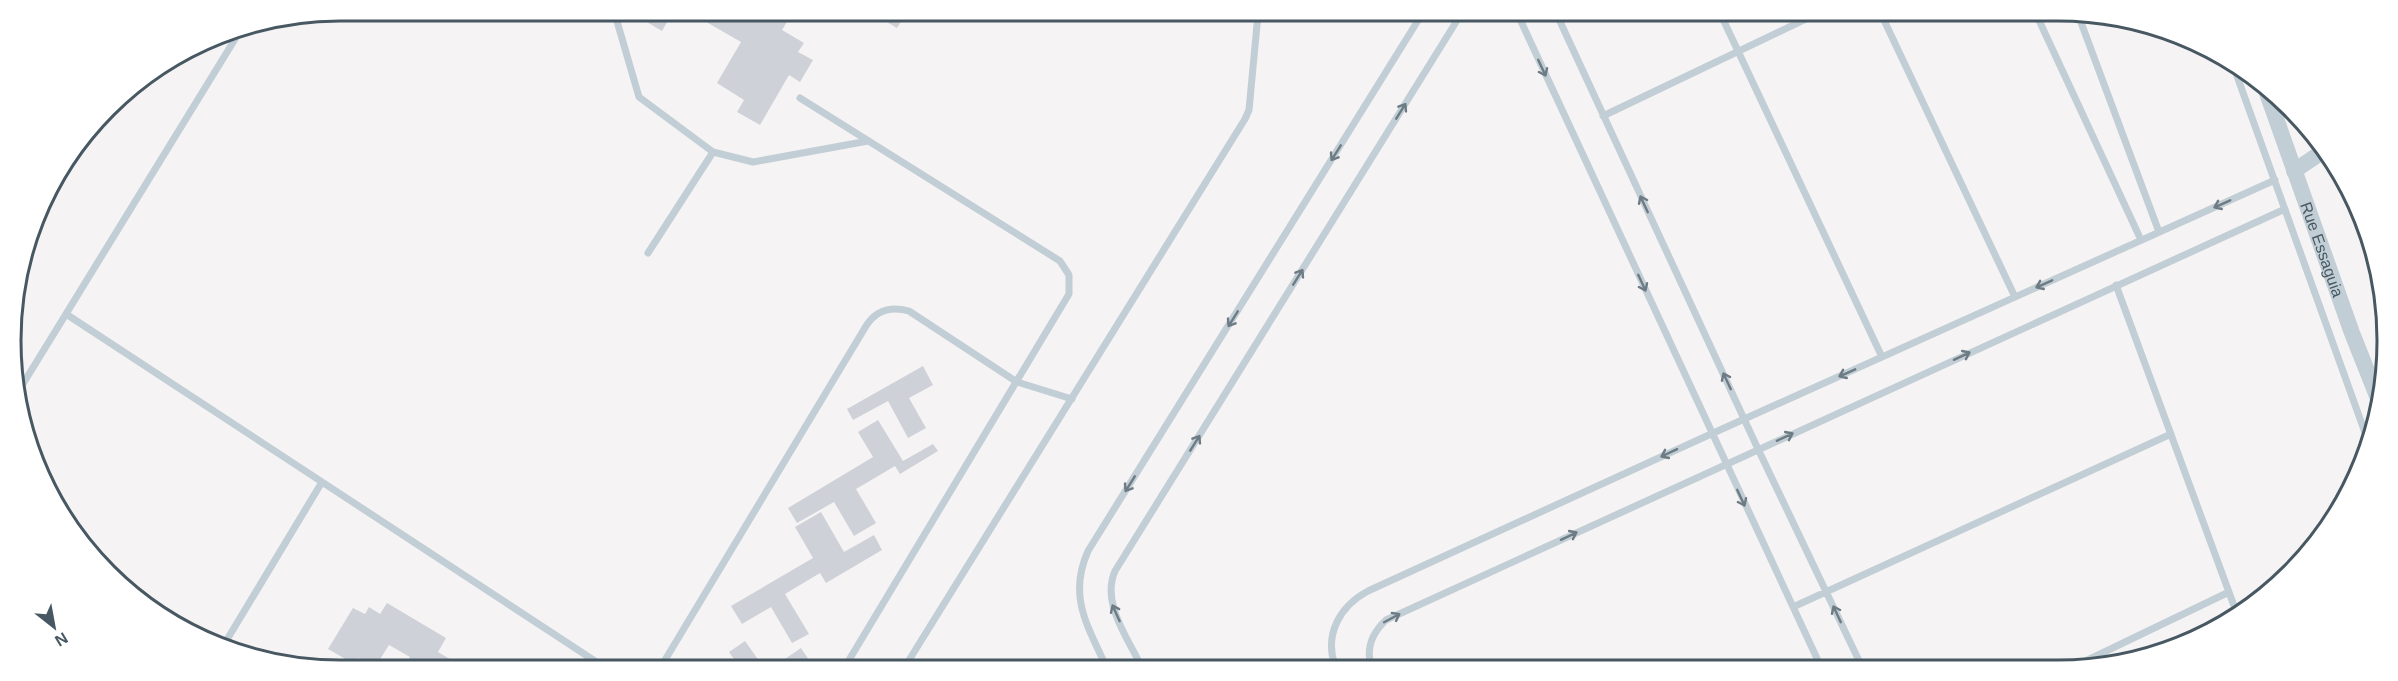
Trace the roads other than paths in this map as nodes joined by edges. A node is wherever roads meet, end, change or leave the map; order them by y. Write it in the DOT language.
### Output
graph roads {
  1 [pos="617,21"];
  2 [pos="1257,21"];
  3 [pos="1418,21"];
  4 [pos="1457,21"];
  5 [pos="1521,21"];
  6 [pos="1560,21"];
  7 [pos="1724,21"];
  8 [pos="1802,21"];
  9 [pos="1884,21"];
  10 [pos="2039,21"];
  11 [pos="2081,22"];
  12 [pos="234,39"];
  13 [pos="1739,51"];
  14 [pos="2237,77"];
  15 [pos="800,98"];
  16 [pos="2270,102"];
  17 [pos="1603,116"];
  18 [pos="868,141"];
  19 [pos="713,152"];
  20 [pos="2317,155"];
  21 [pos="2294,171"];
  22 [pos="2275,180"];
  23 [pos="2285,209"];
  24 [pos="2159,232"];
  25 [pos="2141,240"];
  26 [pos="648,254"];
  27 [pos="2116,285"];
  28 [pos="2015,297"];
  29 [pos="66,315"];
  30 [pos="1882,357"];
  31 [pos="24,382"];
  32 [pos="1017,382"];
  33 [pos="2373,386"];
  34 [pos="1072,399"];
  35 [pos="1744,418"];
  36 [pos="2364,430"];
  37 [pos="1711,434"];
  38 [pos="2171,434"];
  39 [pos="1758,449"];
  40 [pos="1725,464"];
  41 [pos="321,482"];
  42 [pos="1826,592"];
  43 [pos="2229,592"];
  44 [pos="2234,606"];
  45 [pos="1793,607"];
  46 [pos="227,639"];
  47 [pos="2093,658"];
  48 [pos="593,660"];
  49 [pos="665,660"];
  50 [pos="849,660"];
  51 [pos="909,660"];
  52 [pos="1103,660"];
  53 [pos="1138,660"];
  54 [pos="1333,660"];
  55 [pos="1371,660"];
  56 [pos="1818,660"];
  57 [pos="1859,660"];
  1 -- 19 [label="lane"];
  2 -- 34 [label="lane"];
  3 -- 52 [label="lane, one-way"];
  53 -- 4 [label="lane, one-way"];
  5 -- 37 [label="lane, one-way"];
  6 -- 17 [label="lane"];
  7 -- 13 [label="lane"];
  8 -- 13 [label="lane"];
  9 -- 28 [label="lane"];
  10 -- 25 [label="lane"];
  11 -- 24 [label="lane"];
  12 -- 29 [label="lane"];
  13 -- 17 [label="lane"];
  13 -- 30 [label="lane"];
  14 -- 22 [label="lane"];
  15 -- 18 [label="lane"];
  16 -- 21 [label="street, Rue Essaguia"];
  35 -- 17 [label="lane, one-way"];
  18 -- 19 [label="lane"];
  18 -- 32 [label="lane"];
  19 -- 26 [label="lane"];
  20 -- 21 [label="street"];
  21 -- 33 [label="street, Rue Essaguia"];
  22 -- 23 [label="lane"];
  22 -- 24 [label="lane, one-way"];
  23 -- 27 [label="lane"];
  23 -- 36 [label="lane"];
  24 -- 25 [label="lane"];
  25 -- 28 [label="lane, one-way"];
  27 -- 38 [label="lane"];
  39 -- 27 [label="lane, one-way"];
  28 -- 30 [label="lane"];
  29 -- 31 [label="lane"];
  29 -- 41 [label="lane"];
  30 -- 35 [label="lane, one-way"];
  32 -- 34 [label="lane"];
  32 -- 49 [label="lane"];
  32 -- 50 [label="lane"];
  34 -- 51 [label="lane"];
  35 -- 37 [label="lane"];
  35 -- 39 [label="lane"];
  37 -- 40 [label="lane"];
  37 -- 54 [label="lane, one-way"];
  38 -- 42 [label="lane"];
  38 -- 43 [label="lane"];
  39 -- 40 [label="lane"];
  39 -- 42 [label="lane"];
  40 -- 45 [label="lane, one-way"];
  55 -- 40 [label="lane, one-way"];
  41 -- 46 [label="lane"];
  41 -- 48 [label="lane"];
  42 -- 45 [label="lane"];
  57 -- 42 [label="lane, one-way"];
  43 -- 44 [label="lane"];
  43 -- 47 [label="lane"];
  45 -- 56 [label="lane"];
}
